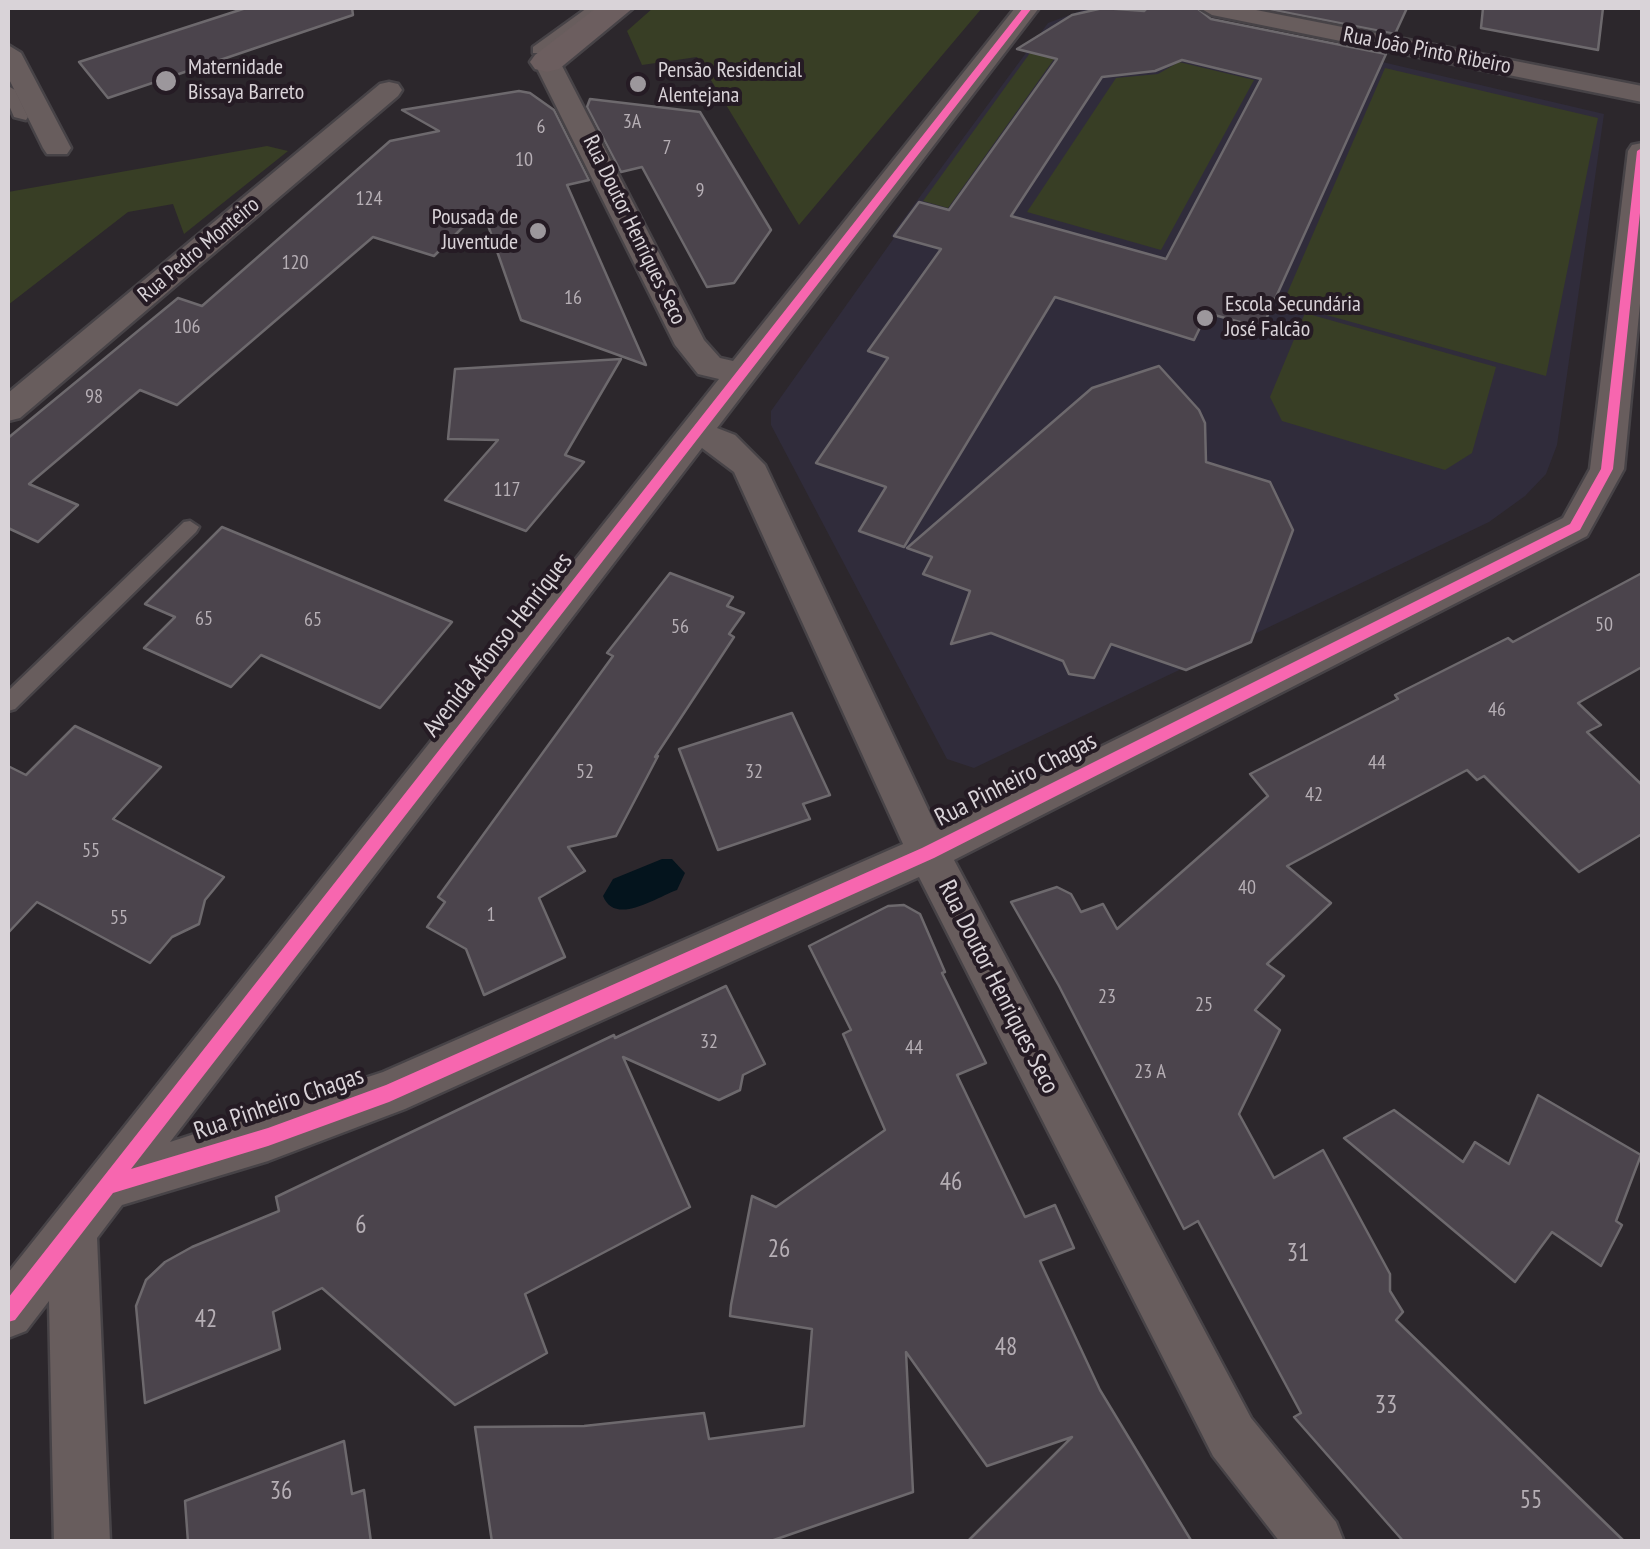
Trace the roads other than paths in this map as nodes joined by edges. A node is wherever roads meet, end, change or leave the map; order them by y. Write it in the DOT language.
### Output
graph roads {
  1 [pos="594,8"];
  2 [pos="616,8"];
  3 [pos="1027,8"];
  4 [pos="1212,8"];
  5 [pos="8,53"];
  6 [pos="542,56"];
  7 [pos="8,90"];
  8 [pos="389,90"];
  9 [pos="1642,94"];
  10 [pos="21,116"];
  11 [pos="58,148"];
  12 [pos="1642,151"];
  13 [pos="741,374"];
  14 [pos="8,410"];
  15 [pos="696,432"];
  16 [pos="190,526"];
  17 [pos="8,703"];
  18 [pos="928,852"];
  19 [pos="106,1186"];
  20 [pos="72,1230"];
  21 [pos="8,1313"];
  22 [pos="82,1542"];
  23 [pos="1316,1542"];
  1 -- 6 [label="lane"];
  2 -- 6 [label="street"];
  3 -- 13 [label="street, Avenida Afonso Henriques"];
  4 -- 9 [label="street, Rua João Pinto Ribeiro"];
  5 -- 11 [label="street"];
  6 -- 13 [label="street, Rua Doutor Henriques Seco"];
  7 -- 10 [label="lane"];
  8 -- 14 [label="street, Rua Pedro Monteiro"];
  12 -- 18 [label="street, Rua Pinheiro Chagas"];
  13 -- 15 [label="street, Avenida Afonso Henriques"];
  15 -- 18 [label="street, Rua Doutor Henriques Seco"];
  15 -- 19 [label="street, Avenida Afonso Henriques"];
  16 -- 17 [label="lane"];
  18 -- 19 [label="street, Rua Pinheiro Chagas"];
  18 -- 23 [label="street, Rua Doutor Henriques Seco"];
  19 -- 20 [label="street, Avenida Afonso Henriques"];
  20 -- 21 [label="street, Avenida Afonso Henriques"];
  20 -- 22 [label="street"];
}
